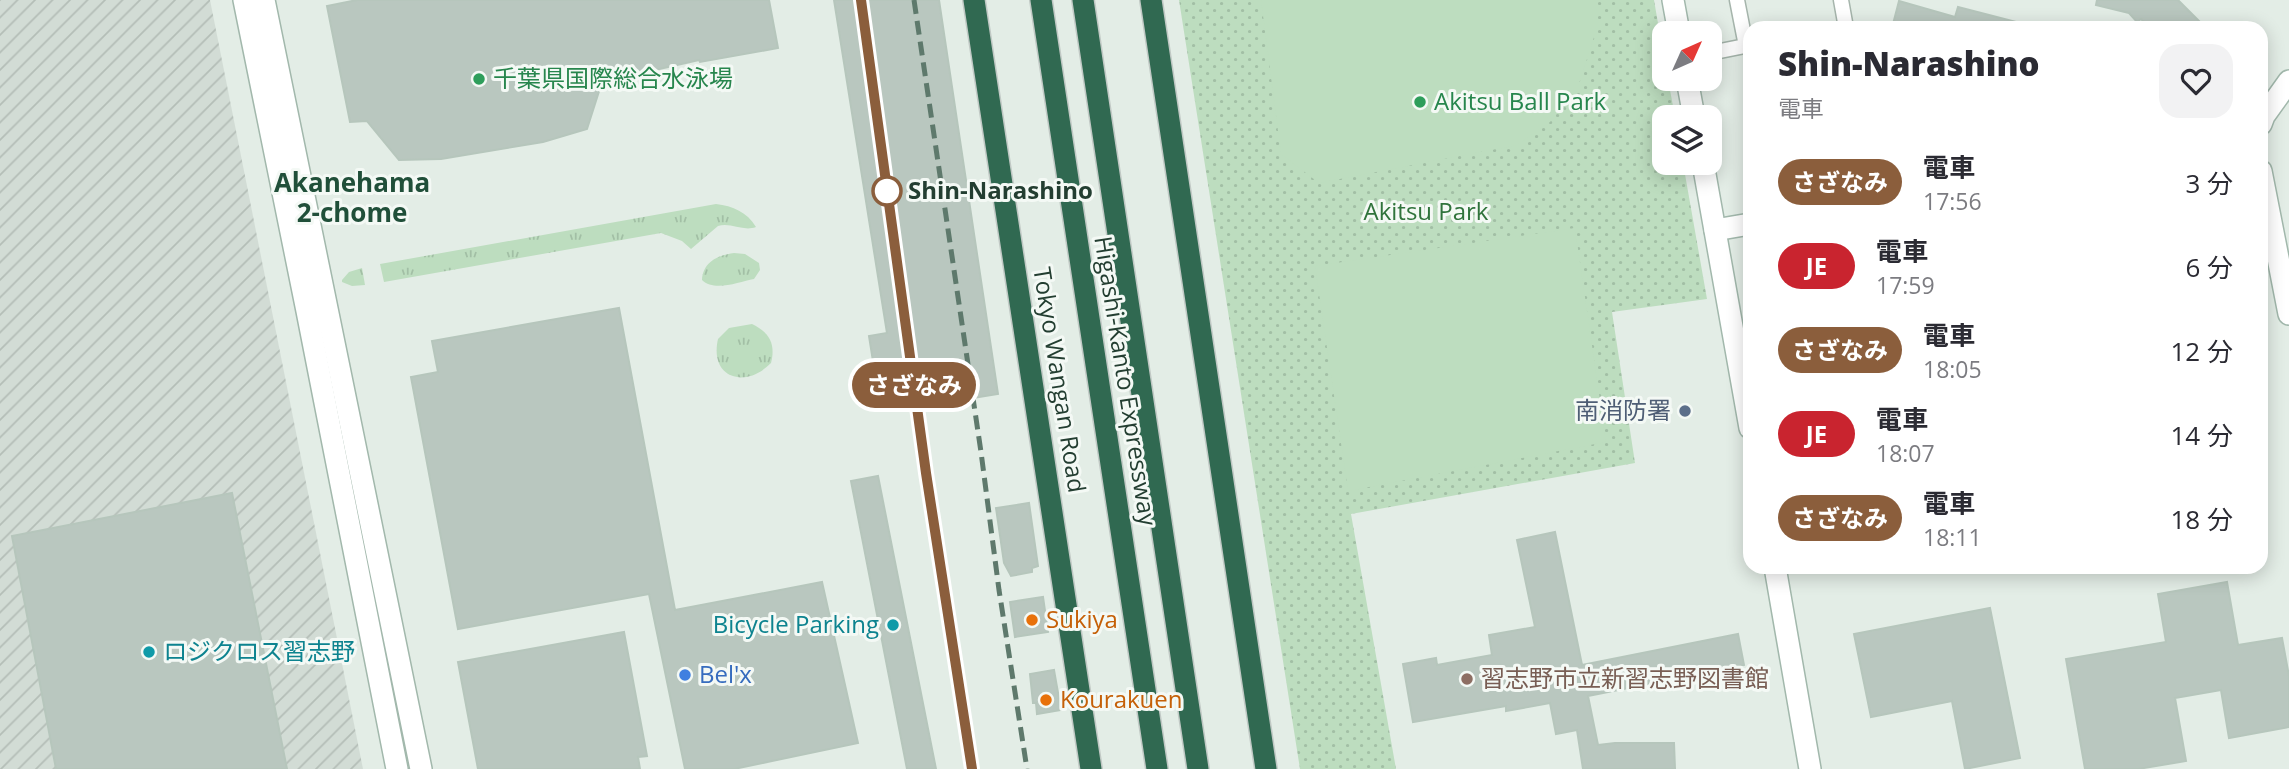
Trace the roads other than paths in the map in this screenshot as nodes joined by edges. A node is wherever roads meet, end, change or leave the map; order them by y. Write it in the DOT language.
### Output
graph roads {
  1 [pos="244,0"];
  2 [pos="264,0"];
  3 [pos="974,0"];
  4 [pos="1041,0"];
  5 [pos="1083,0"];
  6 [pos="1151,0"];
  7 [pos="1673,0"];
  8 [pos="1737,0"];
  9 [pos="1841,0"];
  10 [pos="1677,21"];
  11 [pos="1845,21"];
  12 [pos="1743,25"];
  13 [pos="1743,47"];
  14 [pos="1722,51"];
  15 [pos="2289,81"];
  16 [pos="2268,110"];
  17 [pos="1705,175"];
  18 [pos="2268,205"];
  19 [pos="1743,225"];
  20 [pos="1715,230"];
  21 [pos="2289,308"];
  22 [pos="2289,314"];
  23 [pos="1743,388"];
  24 [pos="1775,574"];
  25 [pos="397,769"];
  26 [pos="421,769"];
  27 [pos="1090,769"];
  28 [pos="1157,769"];
  29 [pos="1198,769"];
  30 [pos="1266,769"];
  31 [pos="1810,769"];
  1 -- 25 [label="street"];
  2 -- 26 [label="street"];
  3 -- 27 [label="highway, Tokyo Wangan Road"];
  4 -- 28 [label="highway, Higashi-Kanto Expressway"];
  5 -- 29 [label="highway, Higashi-Kanto Expressway"];
  6 -- 30 [label="highway"];
  7 -- 10 [label="street"];
  8 -- 12 [label="street"];
  9 -- 11 [label="street"];
  13 -- 14 [label="street"];
  15 -- 16 [label="street"];
  17 -- 20 [label="street"];
  18 -- 21 [label="street"];
  19 -- 20 [label="street"];
  20 -- 23 [label="street"];
  21 -- 22 [label="street"];
  24 -- 31 [label="street"];
}
